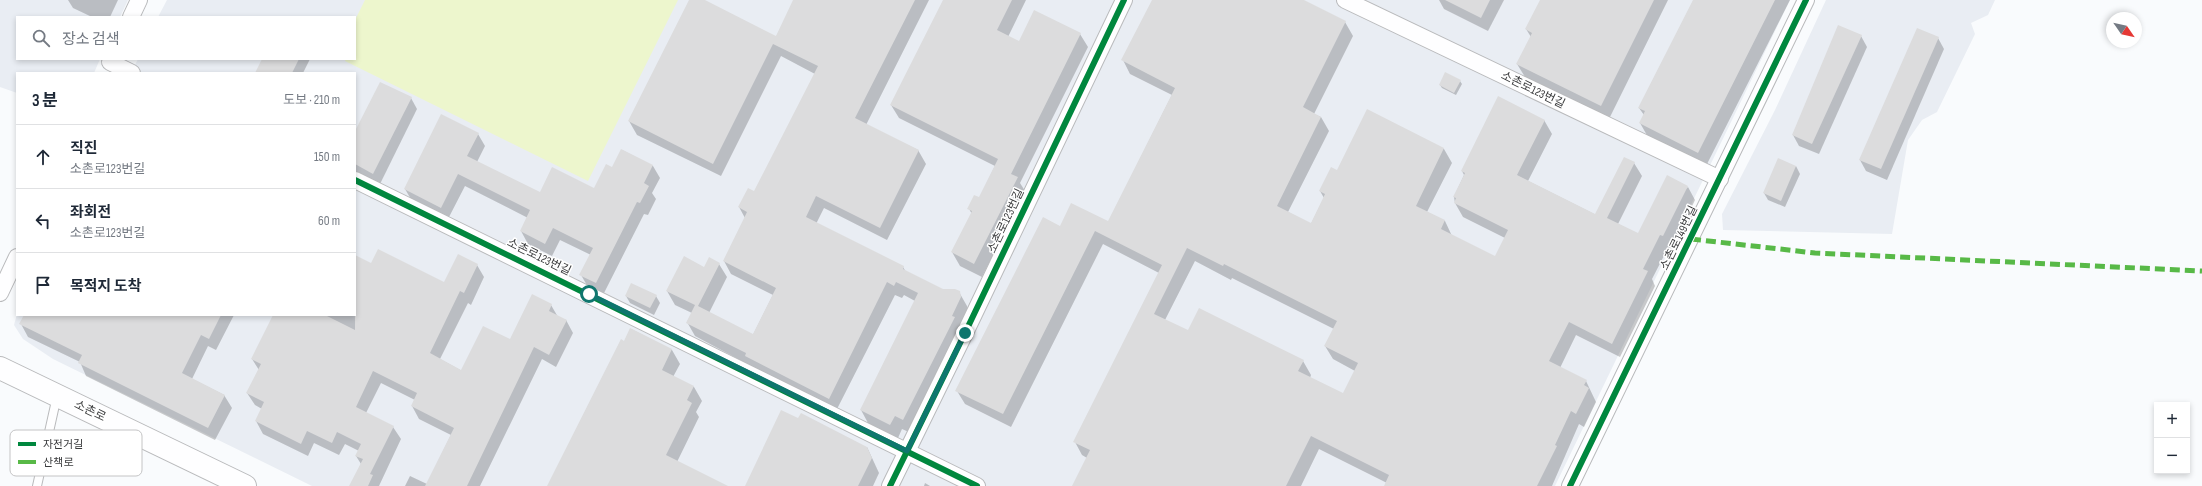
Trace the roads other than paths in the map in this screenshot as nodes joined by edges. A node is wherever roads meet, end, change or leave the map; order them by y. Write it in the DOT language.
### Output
graph roads {
  1 [pos="139,0"];
  2 [pos="1124,0"];
  3 [pos="1345,0"];
  4 [pos="1806,0"];
  5 [pos="131,16"];
  6 [pos="109,65"];
  7 [pos="129,72"];
  8 [pos="1720,179"];
  9 [pos="356,180"];
  10 [pos="16,259"];
  11 [pos="0,293"];
  12 [pos="0,368"];
  13 [pos="57,395"];
  14 [pos="49,430"];
  15 [pos="129,430"];
  16 [pos="142,437"];
  17 [pos="907,451"];
  18 [pos="39,476"];
  19 [pos="37,486"];
  20 [pos="243,486"];
  21 [pos="890,486"];
  22 [pos="977,486"];
  23 [pos="1570,486"];
  1 -- 5 [label="street"];
  2 -- 17 [label="street, 소촌로123번길"];
  3 -- 8 [label="street, 소촌로123번길"];
  4 -- 8 [label="street, 소촌로149번길"];
  6 -- 7 [label="street"];
  8 -- 23 [label="street, 소촌로149번길"];
  9 -- 17 [label="street, 소촌로123번길"];
  10 -- 11 [label="street"];
  12 -- 13 [label="street, 소촌로"];
  13 -- 14 [label="lane"];
  13 -- 15 [label="street, 소촌로"];
  16 -- 20 [label="street, 소촌로"];
  17 -- 21 [label="street, 소촌로123번길"];
  17 -- 22 [label="street, 소촌로123번길"];
  18 -- 19 [label="lane"];
}
